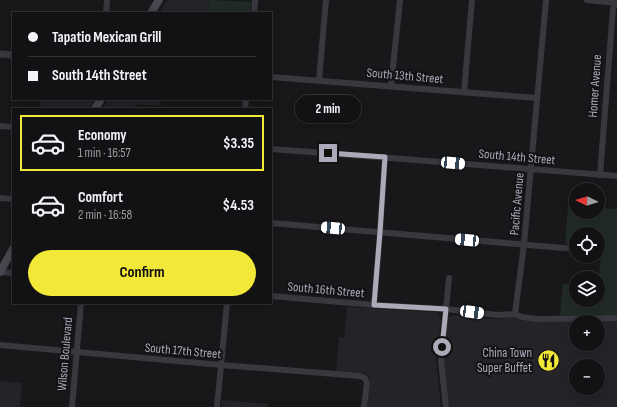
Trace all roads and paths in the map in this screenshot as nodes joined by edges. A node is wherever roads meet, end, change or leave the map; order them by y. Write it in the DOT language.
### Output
graph roads {
  1 [pos="107,0"];
  2 [pos="159,0"];
  3 [pos="255,0"];
  4 [pos="326,0"];
  5 [pos="400,0"];
  6 [pos="472,0"];
  7 [pos="546,0"];
  8 [pos="587,0"];
  9 [pos="617,2"];
  10 [pos="106,12"];
  11 [pos="152,12"];
  12 [pos="254,12"];
  13 [pos="0,54"];
  14 [pos="12,55"];
  15 [pos="272,77"];
  16 [pos="319,80"];
  17 [pos="391,86"];
  18 [pos="464,92"];
  19 [pos="537,98"];
  20 [pos="0,126"];
  21 [pos="12,127"];
  22 [pos="272,149"];
  23 [pos="385,157"];
  24 [pos="531,169"];
  25 [pos="600,175"];
  26 [pos="617,176"];
  27 [pos="0,198"];
  28 [pos="12,200"];
  29 [pos="272,223"];
  30 [pos="380,232"];
  31 [pos="524,244"];
  32 [pos="569,248"];
  33 [pos="12,251"];
  34 [pos="0,272"];
  35 [pos="12,273"];
  36 [pos="449,278"];
  37 [pos="272,296"];
  38 [pos="81,304"];
  39 [pos="227,304"];
  40 [pos="374,305"];
  41 [pos="446,309"];
  42 [pos="515,314"];
  43 [pos="617,318"];
  44 [pos="0,344"];
  45 [pos="77,352"];
  46 [pos="221,365"];
  47 [pos="72,407"];
  48 [pos="217,407"];
  49 [pos="364,407"];
  50 [pos="446,407"];
  1 -- 10 [label="street"];
  2 -- 11 [label="main road"];
  3 -- 12 [label="street"];
  4 -- 16 [label="street"];
  5 -- 17 [label="street"];
  6 -- 18 [label="street"];
  7 -- 19 [label="street, Pacific Avenue"];
  8 -- 9 [label="street"];
  9 -- 25 [label="street, Homer Avenue"];
  13 -- 14 [label="street"];
  15 -- 16 [label="street, South 13th Street"];
  16 -- 17 [label="street, South 13th Street"];
  17 -- 18 [label="street, South 13th Street"];
  18 -- 19 [label="street, South 13th Street"];
  19 -- 24 [label="street, Pacific Avenue"];
  20 -- 21 [label="street"];
  22 -- 23 [label="street, South 14th Street"];
  23 -- 24 [label="street, South 14th Street"];
  23 -- 30 [label="street"];
  24 -- 25 [label="street, South 14th Street"];
  24 -- 31 [label="street, Pacific Avenue"];
  25 -- 26 [label="street, South 14th Street"];
  27 -- 28 [label="street"];
  29 -- 30 [label="street"];
  30 -- 31 [label="street"];
  30 -- 40 [label="street"];
  31 -- 32 [label="street"];
  31 -- 42 [label="street, Pacific Avenue"];
  33 -- 34 [label="main road"];
  34 -- 35 [label="street"];
  36 -- 41 [label="street"];
  37 -- 40 [label="street, South 16th Street"];
  38 -- 45 [label="street, Wilson Boulevard"];
  39 -- 46 [label="street"];
  40 -- 41 [label="street, South 16th Street"];
  41 -- 42 [label="street, South 16th Street"];
  41 -- 50 [label="street"];
  42 -- 43 [label="street, South 16th Street"];
  44 -- 45 [label="street, South 17th Street"];
  45 -- 46 [label="street, South 17th Street"];
  45 -- 47 [label="street, Wilson Boulevard"];
  46 -- 48 [label="street"];
  46 -- 49 [label="street, South 17th Street"];
}
